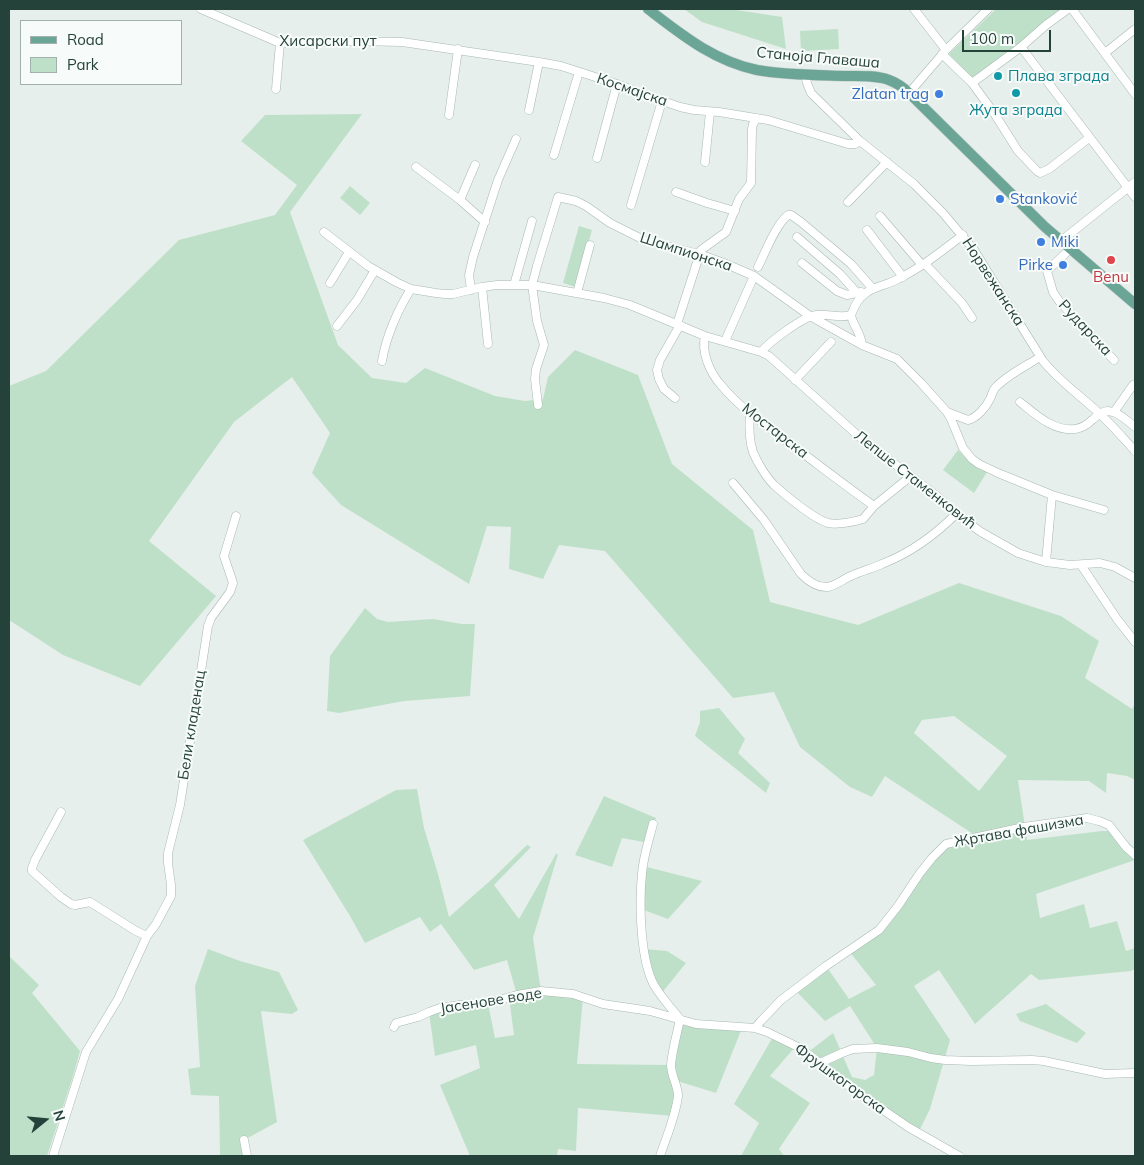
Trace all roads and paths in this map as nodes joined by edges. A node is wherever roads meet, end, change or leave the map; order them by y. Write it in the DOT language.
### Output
graph roads {
  1 [pos="202,9"];
  2 [pos="648,9"];
  3 [pos="914,9"];
  4 [pos="988,9"];
  5 [pos="1070,9"];
  6 [pos="1135,29"];
  7 [pos="402,42"];
  8 [pos="280,44"];
  9 [pos="1021,48"];
  10 [pos="458,49"];
  11 [pos="944,52"];
  12 [pos="1105,53"];
  13 [pos="540,62"];
  14 [pos="579,72"];
  15 [pos="805,75"];
  16 [pos="972,83"];
  17 [pos="617,84"];
  18 [pos="276,89"];
  19 [pos="908,92"];
  20 [pos="1135,94"];
  21 [pos="662,101"];
  22 [pos="529,110"];
  23 [pos="710,112"];
  24 [pos="449,115"];
  25 [pos="757,118"];
  26 [pos="1090,138"];
  27 [pos="516,139"];
  28 [pos="860,142"];
  29 [pos="554,155"];
  30 [pos="597,158"];
  31 [pos="705,162"];
  32 [pos="887,162"];
  33 [pos="416,166"];
  34 [pos="475,166"];
  35 [pos="1135,182"];
  36 [pos="1128,188"];
  37 [pos="676,192"];
  38 [pos="1135,197"];
  39 [pos="460,200"];
  40 [pos="848,202"];
  41 [pos="631,205"];
  42 [pos="735,210"];
  43 [pos="880,216"];
  44 [pos="532,221"];
  45 [pos="485,222"];
  46 [pos="867,230"];
  47 [pos="324,232"];
  48 [pos="963,235"];
  49 [pos="797,238"];
  50 [pos="1061,241"];
  51 [pos="590,245"];
  52 [pos="1070,249"];
  53 [pos="350,252"];
  54 [pos="699,254"];
  55 [pos="802,263"];
  56 [pos="924,264"];
  57 [pos="758,267"];
  58 [pos="375,270"];
  59 [pos="754,276"];
  60 [pos="904,276"];
  61 [pos="330,283"];
  62 [pos="514,285"];
  63 [pos="532,285"];
  64 [pos="482,287"];
  65 [pos="411,289"];
  66 [pos="873,289"];
  67 [pos="471,290"];
  68 [pos="577,293"];
  69 [pos="861,293"];
  70 [pos="1135,304"];
  71 [pos="851,315"];
  72 [pos="810,316"];
  73 [pos="972,318"];
  74 [pos="678,324"];
  75 [pos="337,326"];
  76 [pos="705,336"];
  77 [pos="725,341"];
  78 [pos="831,342"];
  79 [pos="488,344"];
  80 [pos="862,345"];
  81 [pos="761,352"];
  82 [pos="1040,357"];
  83 [pos="1114,360"];
  84 [pos="382,361"];
  85 [pos="795,380"];
  86 [pos="1133,385"];
  87 [pos="674,398"];
  88 [pos="1020,402"];
  89 [pos="538,405"];
  90 [pos="947,412"];
  91 [pos="1114,412"];
  92 [pos="750,413"];
  93 [pos="1099,413"];
  94 [pos="1135,426"];
  95 [pos="1135,451"];
  96 [pos="911,476"];
  97 [pos="733,483"];
  98 [pos="1052,495"];
  99 [pos="874,506"];
  100 [pos="1104,510"];
  101 [pos="956,514"];
  102 [pos="236,516"];
  103 [pos="1046,562"];
  104 [pos="1081,565"];
  105 [pos="1135,578"];
  106 [pos="1135,642"];
  107 [pos="62,812"];
  108 [pos="653,824"];
  109 [pos="1135,855"];
  110 [pos="147,936"];
  111 [pos="680,1019"];
  112 [pos="394,1027"];
  113 [pos="756,1028"];
  114 [pos="820,1063"];
  115 [pos="1135,1073"];
  116 [pos="244,1140"];
  117 [pos="53,1156"];
  118 [pos="247,1156"];
  119 [pos="660,1156"];
  120 [pos="959,1156"];
  1 -- 8 [label="street, Хисарски пут"];
  2 -- 15 [label="main road, Станоја Главаша"];
  3 -- 11 [label="street"];
  4 -- 11 [label="street"];
  5 -- 9 [label="street"];
  5 -- 12 [label="street"];
  6 -- 12 [label="street"];
  7 -- 8 [label="street, Хисарски пут"];
  7 -- 10 [label="street, Космајска"];
  8 -- 18 [label="street"];
  9 -- 16 [label="street"];
  9 -- 26 [label="street"];
  10 -- 13 [label="street, Космајска"];
  10 -- 24 [label="street"];
  11 -- 16 [label="street"];
  11 -- 19 [label="street"];
  12 -- 20 [label="street"];
  13 -- 14 [label="street, Космајска"];
  13 -- 22 [label="street"];
  14 -- 17 [label="street, Космајска"];
  14 -- 29 [label="street"];
  15 -- 19 [label="main road, Станоја Главаша"];
  15 -- 28 [label="street, Норвежанска"];
  16 -- 26 [label="street"];
  17 -- 21 [label="street, Космајска"];
  17 -- 30 [label="street"];
  19 -- 50 [label="main road, Станоја Главаша"];
  21 -- 23 [label="street, Космајска"];
  21 -- 41 [label="street"];
  23 -- 25 [label="street, Космајска"];
  23 -- 31 [label="street"];
  25 -- 28 [label="street, Космајска"];
  25 -- 42 [label="street"];
  26 -- 36 [label="street"];
  27 -- 45 [label="street"];
  28 -- 32 [label="street, Норвежанска"];
  32 -- 40 [label="street"];
  32 -- 48 [label="street, Норвежанска"];
  33 -- 39 [label="street"];
  34 -- 39 [label="street"];
  35 -- 36 [label="street"];
  36 -- 38 [label="street"];
  36 -- 50 [label="street"];
  37 -- 42 [label="street"];
  39 -- 45 [label="street"];
  42 -- 54 [label="street"];
  43 -- 56 [label="street"];
  44 -- 62 [label="street"];
  45 -- 67 [label="street"];
  46 -- 60 [label="street"];
  47 -- 53 [label="street, Лепше Стаменковић"];
  48 -- 56 [label="street"];
  48 -- 82 [label="street, Норвежанска"];
  49 -- 69 [label="street"];
  50 -- 52 [label="main road, Станоја Главаша"];
  51 -- 68 [label="street"];
  52 -- 70 [label="main road, Станоја Главаша"];
  52 -- 83 [label="street, Рударска"];
  53 -- 58 [label="street, Лепше Стаменковић"];
  53 -- 61 [label="street"];
  54 -- 59 [label="street, Шампионска"];
  54 -- 63 [label="street, Шампионска"];
  54 -- 74 [label="street"];
  55 -- 69 [label="street"];
  56 -- 60 [label="street"];
  56 -- 73 [label="street"];
  57 -- 66 [label="street"];
  58 -- 65 [label="street, Лепше Стаменковић"];
  58 -- 75 [label="street"];
  59 -- 72 [label="street, Шампионска"];
  59 -- 77 [label="street"];
  60 -- 66 [label="street"];
  62 -- 63 [label="street, Лепше Стаменковић"];
  62 -- 64 [label="street, Лепше Стаменковић"];
  63 -- 68 [label="street, Лепше Стаменковић"];
  63 -- 89 [label="street"];
  64 -- 67 [label="street, Лепше Стаменковић"];
  64 -- 79 [label="street"];
  65 -- 67 [label="street, Лепше Стаменковић"];
  65 -- 84 [label="street"];
  66 -- 69 [label="street"];
  68 -- 74 [label="street, Лепше Стаменковић"];
  69 -- 71 [label="street"];
  71 -- 72 [label="street"];
  71 -- 80 [label="street"];
  72 -- 80 [label="street, Шампионска"];
  72 -- 81 [label="street"];
  74 -- 76 [label="street, Лепше Стаменковић"];
  74 -- 87 [label="street"];
  76 -- 77 [label="street, Лепше Стаменковић"];
  76 -- 92 [label="street, Мостарска"];
  77 -- 81 [label="street, Лепше Стаменковић"];
  78 -- 85 [label="street"];
  80 -- 90 [label="street, Шампионска"];
  81 -- 85 [label="street, Лепше Стаменковић"];
  82 -- 90 [label="street"];
  82 -- 93 [label="street, Норвежанска"];
  85 -- 96 [label="street, Лепше Стаменковић"];
  86 -- 91 [label="street"];
  88 -- 93 [label="street"];
  90 -- 98 [label="street"];
  91 -- 93 [label="street"];
  91 -- 94 [label="street"];
  92 -- 99 [label="street, Мостарска"];
  92 -- 99 [label="street"];
  93 -- 95 [label="street, Норвежанска"];
  96 -- 99 [label="street"];
  96 -- 101 [label="street, Лепше Стаменковић"];
  97 -- 101 [label="street"];
  98 -- 100 [label="street"];
  98 -- 103 [label="street"];
  101 -- 103 [label="street, Лепше Стаменковић"];
  102 -- 110 [label="street, Бели кладенац"];
  103 -- 104 [label="street, Лепше Стаменковић"];
  104 -- 105 [label="street, Лепше Стаменковић"];
  104 -- 106 [label="street"];
  107 -- 110 [label="street"];
  108 -- 111 [label="street"];
  109 -- 113 [label="street, Жртава фашизма"];
  110 -- 117 [label="street, Бели кладенац"];
  111 -- 112 [label="street, Јасенове воде"];
  111 -- 113 [label="street, Фрушкогорска"];
  111 -- 119 [label="street"];
  113 -- 114 [label="street, Фрушкогорска"];
  114 -- 115 [label="street"];
  114 -- 120 [label="street, Фрушкогорска"];
  116 -- 118 [label="street"];
}
